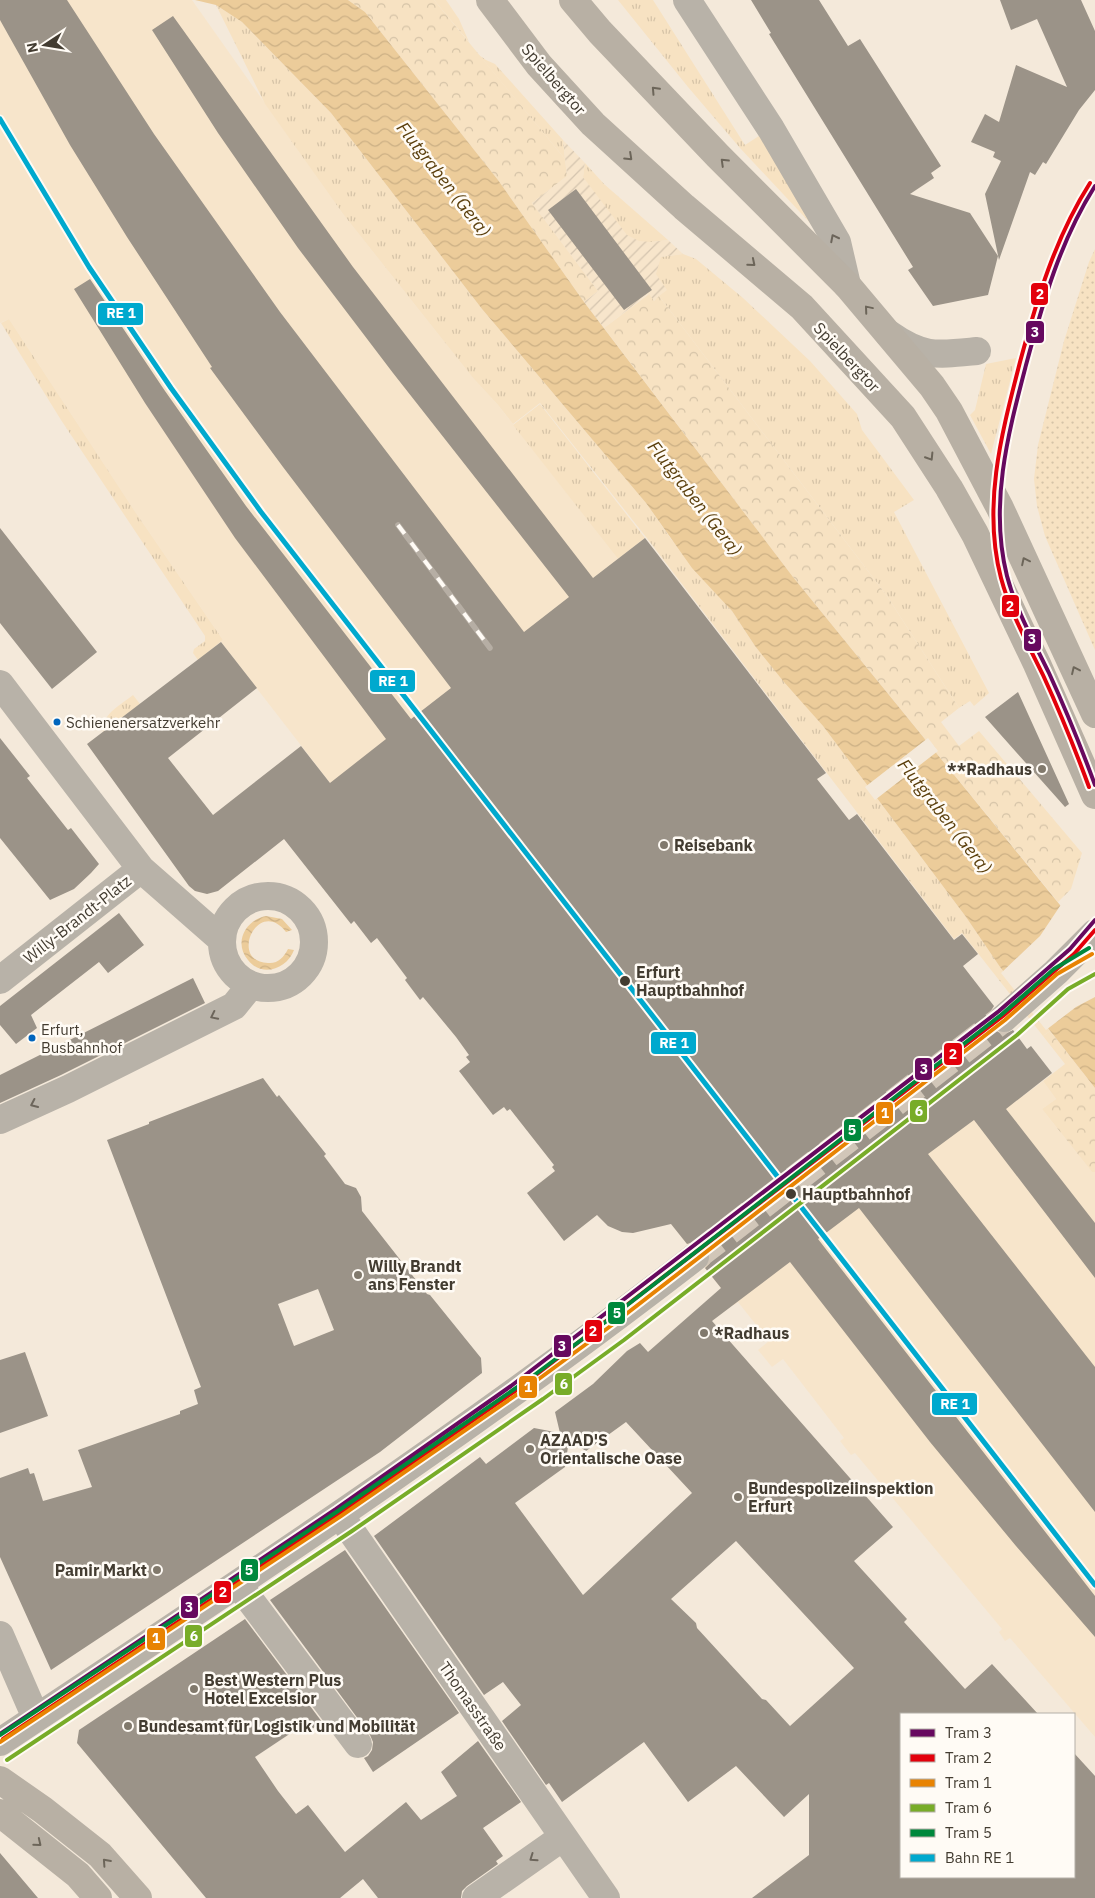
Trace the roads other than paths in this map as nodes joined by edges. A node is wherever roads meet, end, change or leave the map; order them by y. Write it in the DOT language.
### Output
graph roads {
  1 [pos="490,0"];
  2 [pos="573,0"];
  3 [pos="687,0"];
  4 [pos="847,285"];
  5 [pos="888,333"];
  6 [pos="977,351"];
  7 [pos="0,684"];
  8 [pos="1095,714"];
  9 [pos="1095,795"];
  10 [pos="141,869"];
  11 [pos="1095,933"];
  12 [pos="222,940"];
  13 [pos="1095,952"];
  14 [pos="1056,972"];
  15 [pos="0,980"];
  16 [pos="251,985"];
  17 [pos="1004,1018"];
  18 [pos="0,1120"];
  19 [pos="696,1257"];
  20 [pos="340,1515"];
  21 [pos="238,1584"];
  22 [pos="0,1635"];
  23 [pos="36,1718"];
  24 [pos="0,1742"];
  25 [pos="358,1744"];
  26 [pos="0,1780"];
  27 [pos="0,1813"];
  28 [pos="563,1837"];
  29 [pos="98,1898"];
  30 [pos="138,1898"];
  31 [pos="476,1898"];
  32 [pos="606,1898"];
  1 -- 9 [label="main road, Spielbergtor, one-way"];
  4 -- 2 [label="main road, one-way"];
  4 -- 3 [label="street, one-way"];
  5 -- 4 [label="main road, one-way"];
  5 -- 6 [label="street"];
  8 -- 5 [label="main road, one-way"];
  7 -- 10 [label="street"];
  10 -- 12 [label="street, Willy-Brandt-Platz"];
  10 -- 15 [label="street, Willy-Brandt-Platz"];
  11 -- 14 [label="street"];
  12 -- 16 [label="street"];
  12 -- 16 [label="street"];
  13 -- 14 [label="street"];
  14 -- 17 [label="street"];
  16 -- 18 [label="street, one-way"];
  19 -- 20 [label="street"];
  20 -- 21 [label="street"];
  20 -- 28 [label="street, Thomasstraße"];
  21 -- 23 [label="street"];
  21 -- 25 [label="street"];
  22 -- 23 [label="street"];
  23 -- 24 [label="street"];
  30 -- 26 [label="main road, one-way"];
  27 -- 29 [label="main road, one-way"];
  28 -- 31 [label="street, one-way"];
  28 -- 32 [label="street, Thomasstraße"];
}
